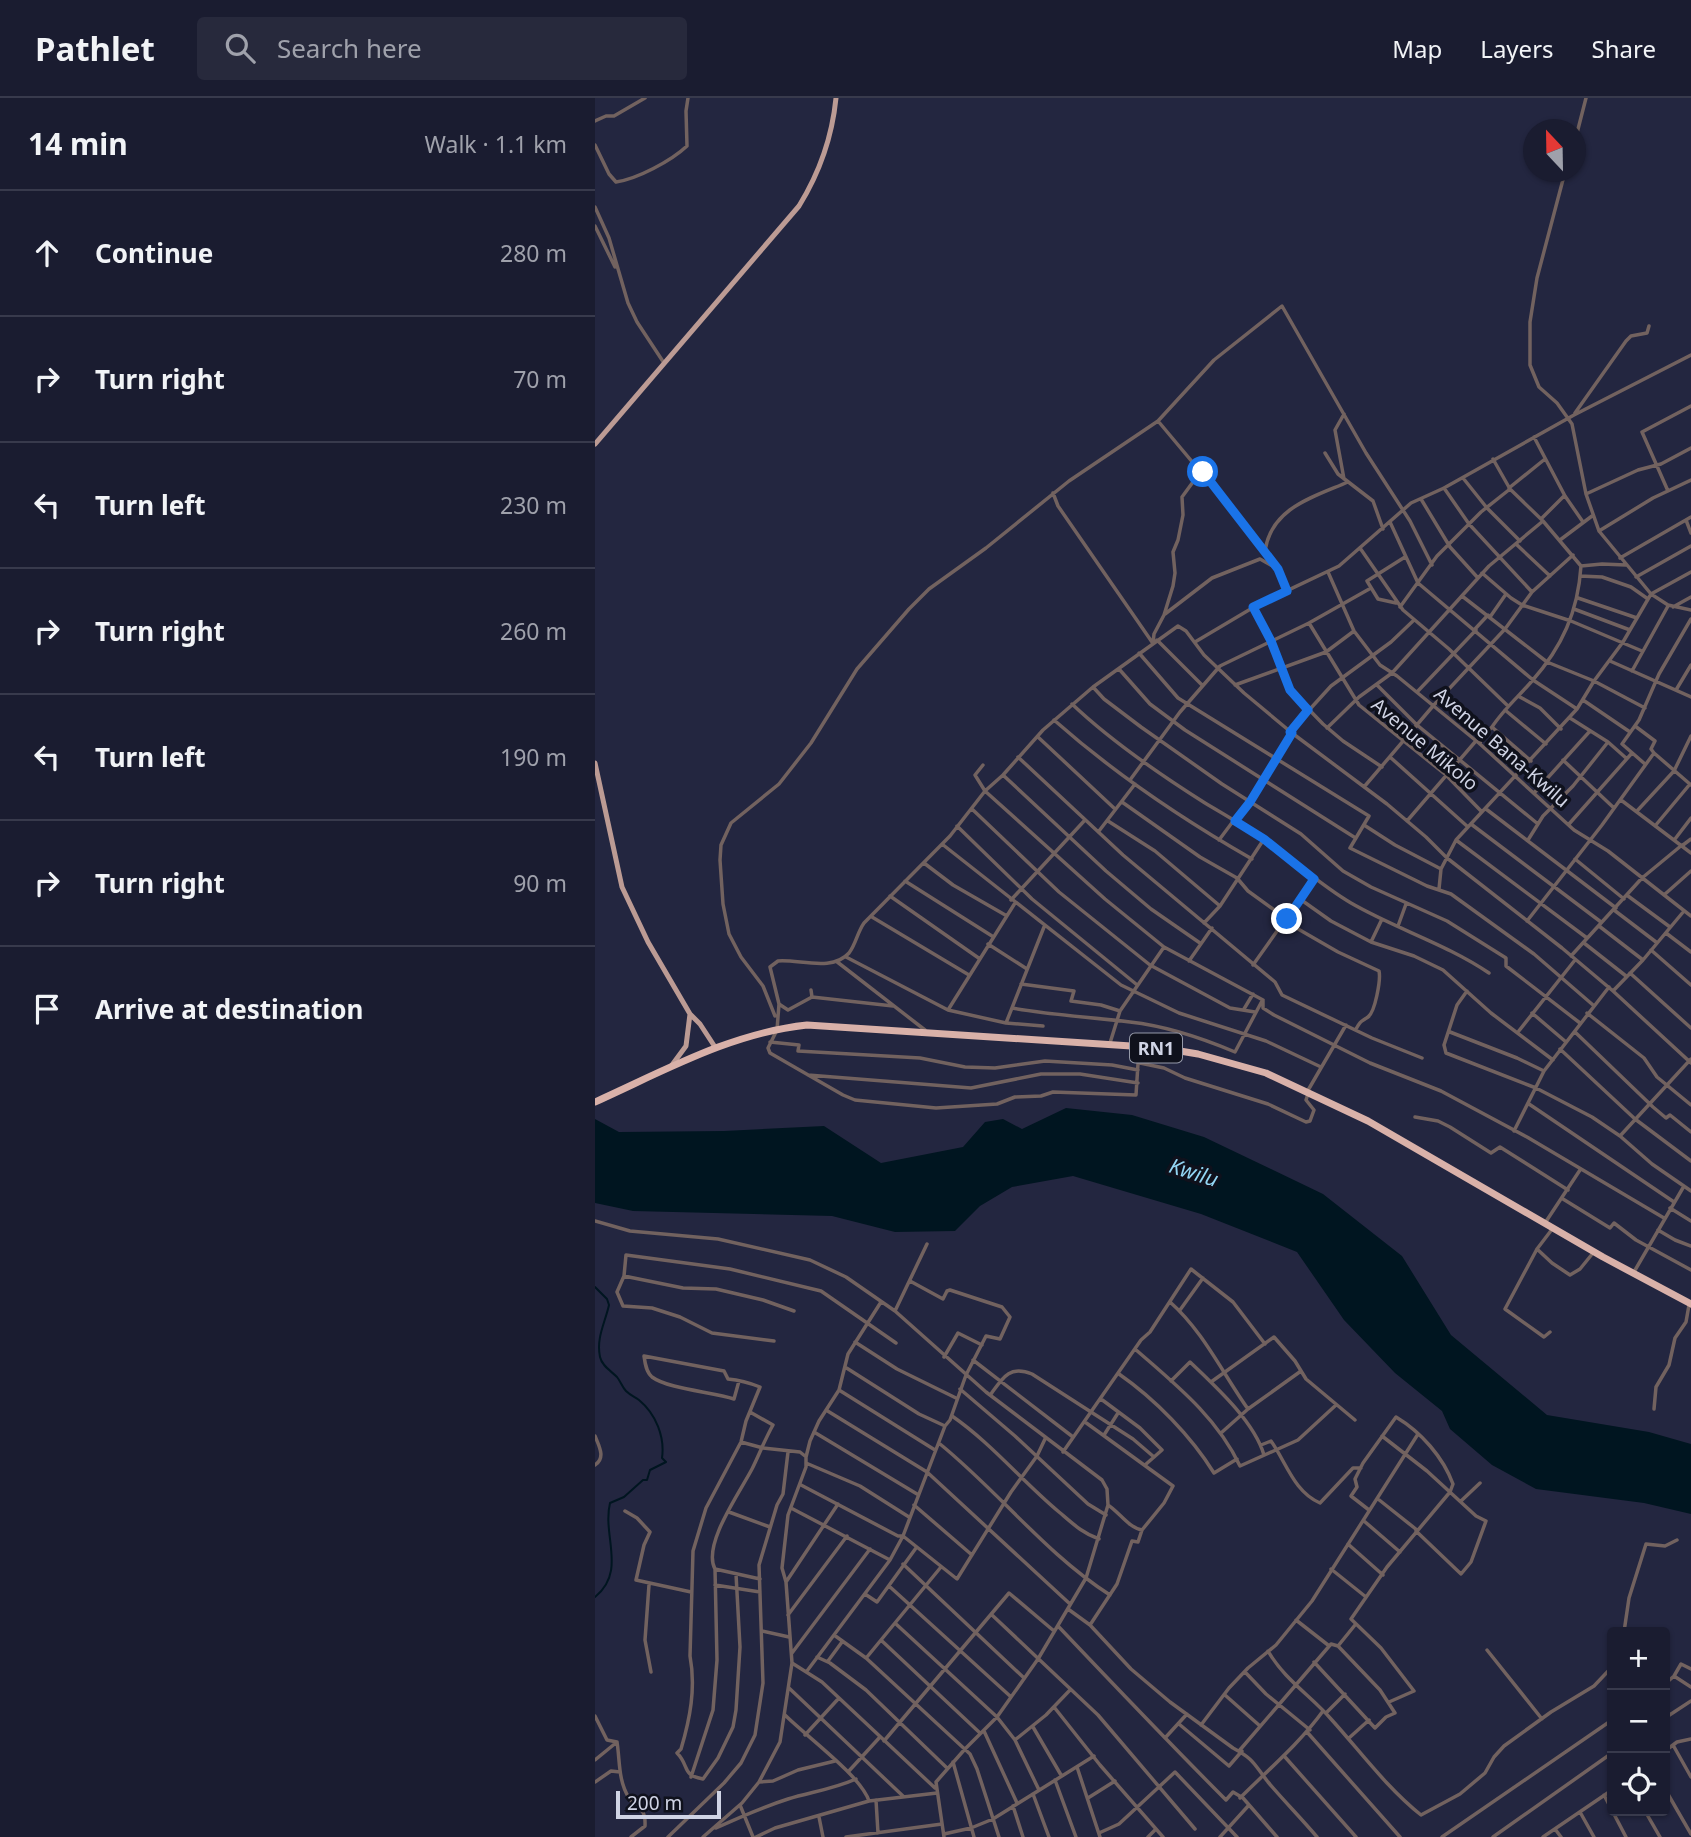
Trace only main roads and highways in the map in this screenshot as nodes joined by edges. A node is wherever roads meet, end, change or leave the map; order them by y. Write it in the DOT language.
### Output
graph roads {
  1 [pos="837,98"];
  2 [pos="595,444"];
  3 [pos="595,762"];
  4 [pos="597,784"];
  5 [pos="690,1014"];
  6 [pos="715,1047"];
  7 [pos="668,1069"];
  8 [pos="595,1102"];
  9 [pos="1690,1303"];
  1 -- 2 [label="main road"];
  3 -- 4 [label="main road"];
  4 -- 5 [label="main road"];
  5 -- 6 [label="main road"];
  5 -- 7 [label="main road"];
  6 -- 7 [label="highway, RN1"];
  6 -- 9 [label="highway, RN1"];
  7 -- 8 [label="highway, RN1"];
}
